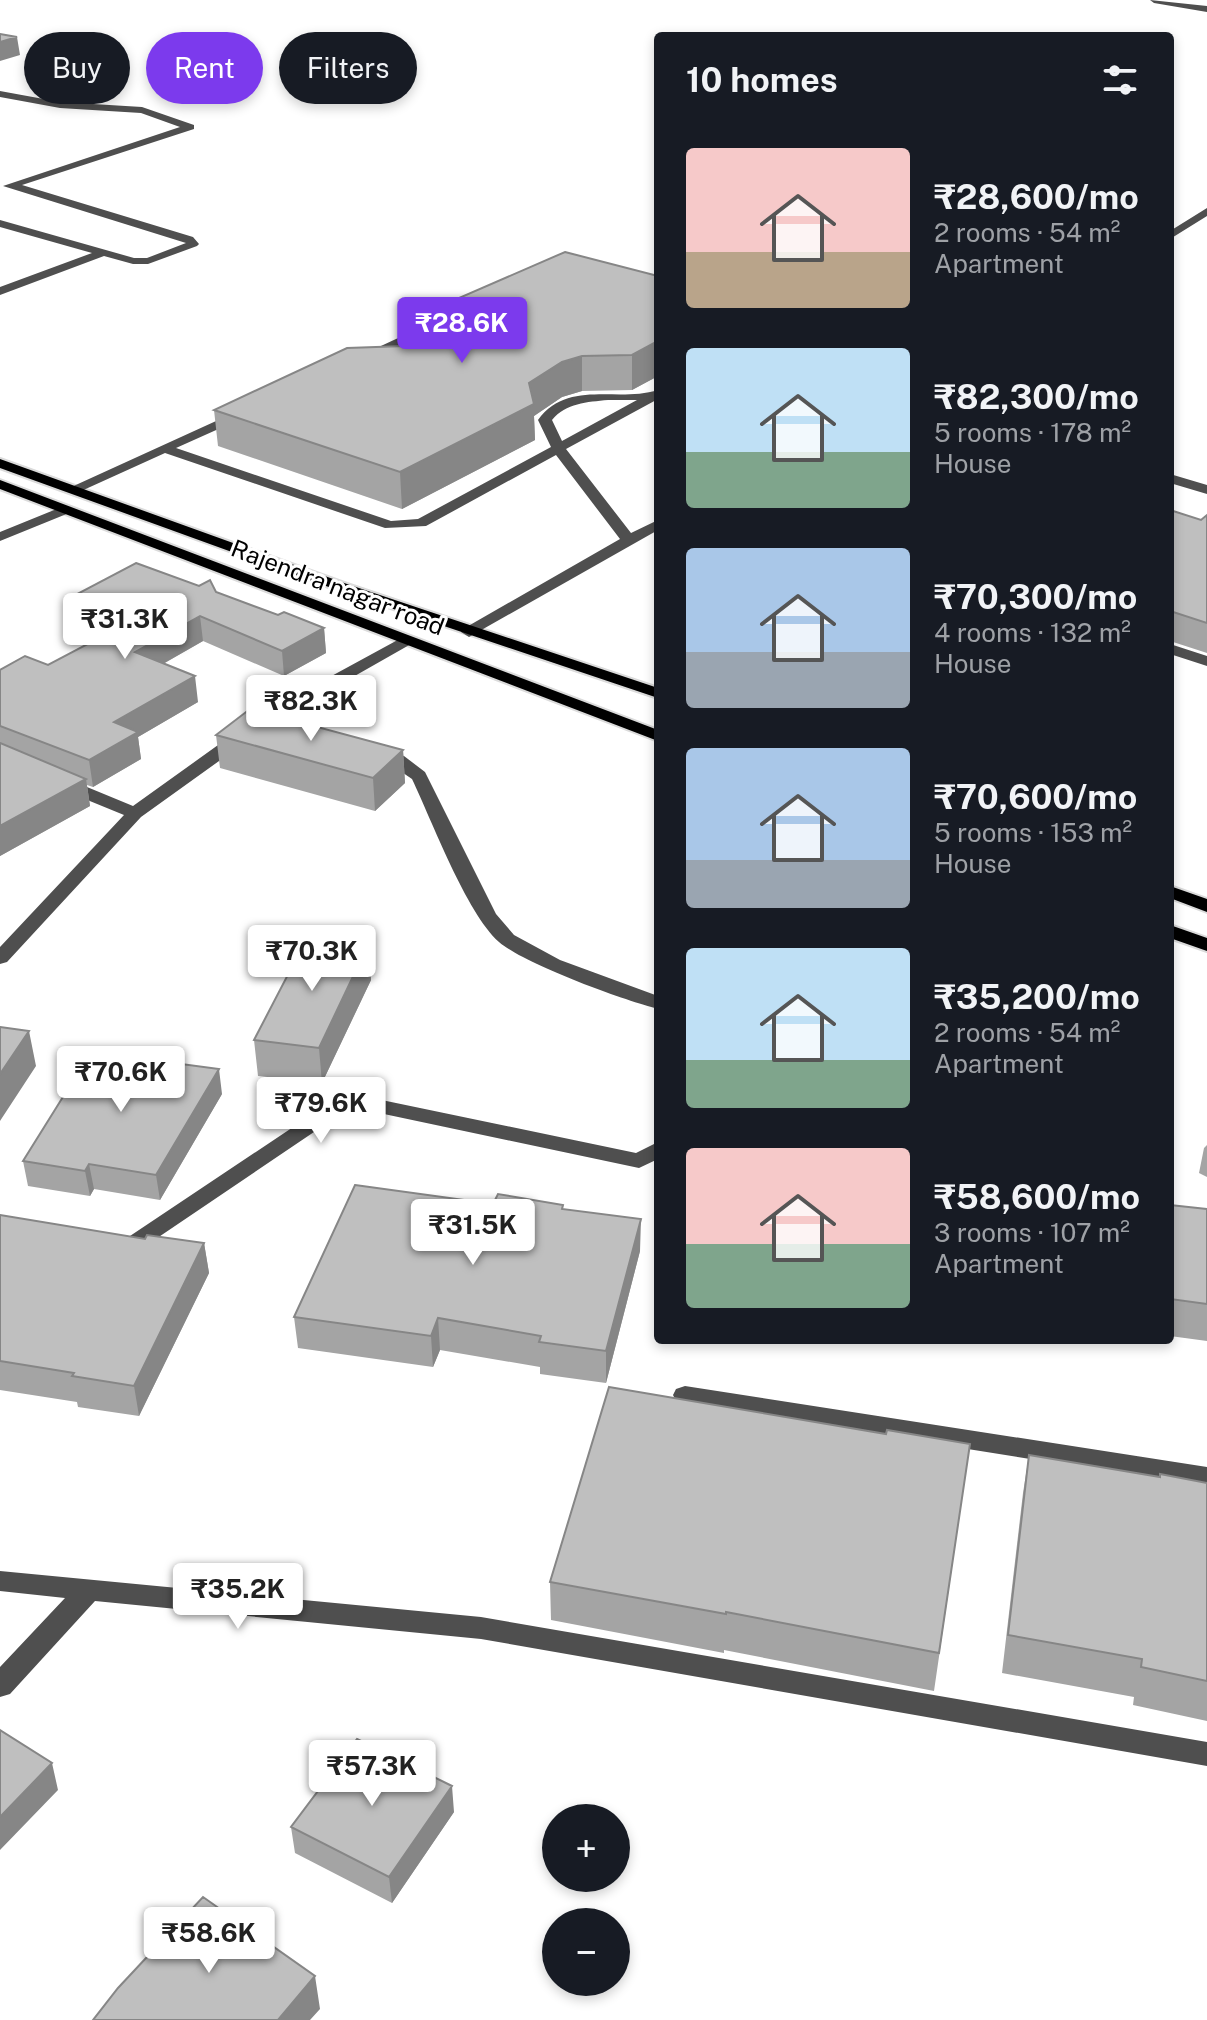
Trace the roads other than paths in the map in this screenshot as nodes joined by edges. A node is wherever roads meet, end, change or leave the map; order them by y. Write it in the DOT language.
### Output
graph roads {
  1 [pos="1154,0"];
  2 [pos="1207,9"];
  3 [pos="0,94"];
  4 [pos="5,187"];
  5 [pos="1207,211"];
  6 [pos="0,223"];
  7 [pos="1174,233"];
  8 [pos="103,253"];
  9 [pos="0,291"];
  10 [pos="497,296"];
  11 [pos="352,362"];
  12 [pos="654,395"];
  13 [pos="654,397"];
  14 [pos="250,409"];
  15 [pos="163,448"];
  16 [pos="558,448"];
  17 [pos="0,463"];
  18 [pos="1174,479"];
  19 [pos="0,484"];
  20 [pos="74,489"];
  21 [pos="1207,490"];
  22 [pos="64,510"];
  23 [pos="654,526"];
  24 [pos="0,537"];
  25 [pos="629,541"];
  26 [pos="342,587"];
  27 [pos="311,604"];
  28 [pos="469,632"];
  29 [pos="405,641"];
  30 [pos="1174,650"];
  31 [pos="1207,661"];
  32 [pos="654,692"];
  33 [pos="266,719"];
  34 [pos="296,728"];
  35 [pos="654,734"];
  36 [pos="369,751"];
  37 [pos="40,774"];
  38 [pos="135,813"];
  39 [pos="1174,894"];
  40 [pos="1207,906"];
  41 [pos="1174,933"];
  42 [pos="1207,945"];
  43 [pos="0,958"];
  44 [pos="654,1002"];
  45 [pos="654,1152"];
  46 [pos="101,1239"];
  47 [pos="685,1395"];
  48 [pos="1207,1477"];
  49 [pos="0,1581"];
  50 [pos="87,1592"];
  51 [pos="0,1686"];
  52 [pos="1207,1754"];
  1 -- 2 [label="street"];
  3 -- 4 [label="street"];
  4 -- 8 [label="street"];
  5 -- 7 [label="street"];
  6 -- 8 [label="street"];
  8 -- 9 [label="street"];
  10 -- 11 [label="street"];
  12 -- 16 [label="street"];
  13 -- 16 [label="street"];
  14 -- 15 [label="street"];
  15 -- 16 [label="street"];
  15 -- 20 [label="street"];
  16 -- 25 [label="street"];
  17 -- 20 [label="main road, Rajendra nagar road"];
  18 -- 21 [label="street"];
  19 -- 22 [label="main road, Rajendra nagar road"];
  20 -- 26 [label="main road, Rajendra nagar road"];
  22 -- 24 [label="street"];
  22 -- 27 [label="main road, Rajendra nagar road"];
  23 -- 25 [label="street"];
  25 -- 28 [label="street"];
  26 -- 27 [label="main road"];
  26 -- 28 [label="main road, Rajendra nagar road"];
  27 -- 29 [label="main road, Rajendra nagar road"];
  28 -- 32 [label="main road, Rajendra nagar road"];
  29 -- 33 [label="street"];
  29 -- 35 [label="main road, Rajendra nagar road"];
  30 -- 31 [label="street"];
  33 -- 34 [label="street"];
  33 -- 38 [label="street"];
  36 -- 44 [label="street"];
  37 -- 38 [label="street"];
  38 -- 43 [label="street"];
  39 -- 40 [label="main road"];
  41 -- 42 [label="main road"];
  45 -- 46 [label="street"];
  47 -- 48 [label="street"];
  49 -- 50 [label="street"];
  50 -- 51 [label="street"];
  50 -- 52 [label="street"];
}
